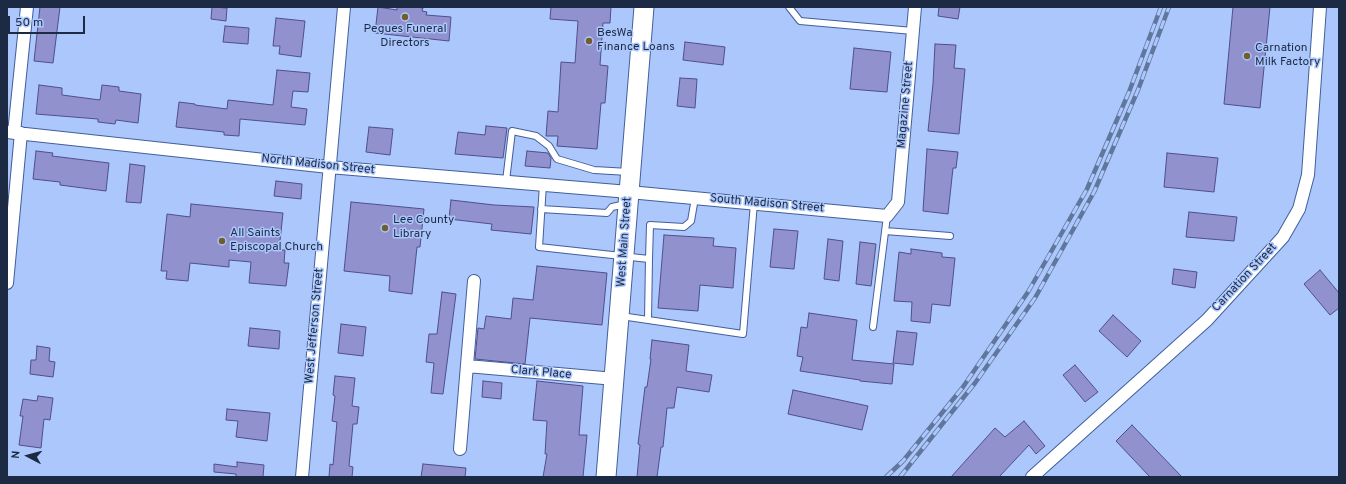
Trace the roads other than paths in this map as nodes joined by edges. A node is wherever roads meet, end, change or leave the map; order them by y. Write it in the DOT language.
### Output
graph roads {
  1 [pos="27,7"];
  2 [pos="344,7"];
  3 [pos="644,7"];
  4 [pos="789,7"];
  5 [pos="915,7"];
  6 [pos="1320,7"];
  7 [pos="913,31"];
  8 [pos="14,133"];
  9 [pos="329,167"];
  10 [pos="630,172"];
  11 [pos="506,181"];
  12 [pos="543,184"];
  13 [pos="628,198"];
  14 [pos="695,198"];
  15 [pos="754,203"];
  16 [pos="541,209"];
  17 [pos="887,216"];
  18 [pos="885,231"];
  19 [pos="950,236"];
  20 [pos="624,256"];
  21 [pos="649,259"];
  22 [pos="474,281"];
  23 [pos="7,283"];
  24 [pos="620,316"];
  25 [pos="648,320"];
  26 [pos="872,327"];
  27 [pos="467,366"];
  28 [pos="615,379"];
  29 [pos="460,449"];
  30 [pos="302,477"];
  31 [pos="606,477"];
  32 [pos="1032,477"];
  1 -- 8 [label="street"];
  2 -- 9 [label="street, West Jefferson Street"];
  3 -- 10 [label="main road, West Main Street"];
  4 -- 7 [label="lane"];
  5 -- 7 [label="street, Magazine Street"];
  6 -- 32 [label="street, Carnation Street"];
  7 -- 17 [label="street, Magazine Street"];
  8 -- 9 [label="street, North Madison Street"];
  8 -- 23 [label="street"];
  9 -- 11 [label="street, North Madison Street"];
  9 -- 30 [label="street, West Jefferson Street"];
  10 -- 11 [label="lane"];
  10 -- 13 [label="main road, West Main Street"];
  11 -- 12 [label="street, North Madison Street"];
  12 -- 13 [label="street, North Madison Street"];
  12 -- 16 [label="lane"];
  13 -- 14 [label="street, South Madison Street"];
  13 -- 16 [label="lane"];
  13 -- 20 [label="main road, West Main Street"];
  14 -- 15 [label="street, South Madison Street"];
  14 -- 21 [label="lane"];
  15 -- 17 [label="street, South Madison Street"];
  15 -- 25 [label="lane"];
  16 -- 20 [label="lane"];
  17 -- 18 [label="lane"];
  18 -- 19 [label="lane"];
  18 -- 26 [label="lane"];
  20 -- 21 [label="lane"];
  20 -- 24 [label="main road, West Main Street"];
  21 -- 25 [label="lane"];
  22 -- 27 [label="street"];
  24 -- 25 [label="lane"];
  24 -- 28 [label="main road, West Main Street"];
  27 -- 28 [label="street, Clark Place"];
  27 -- 29 [label="street"];
  28 -- 31 [label="main road, West Main Street"];
}
